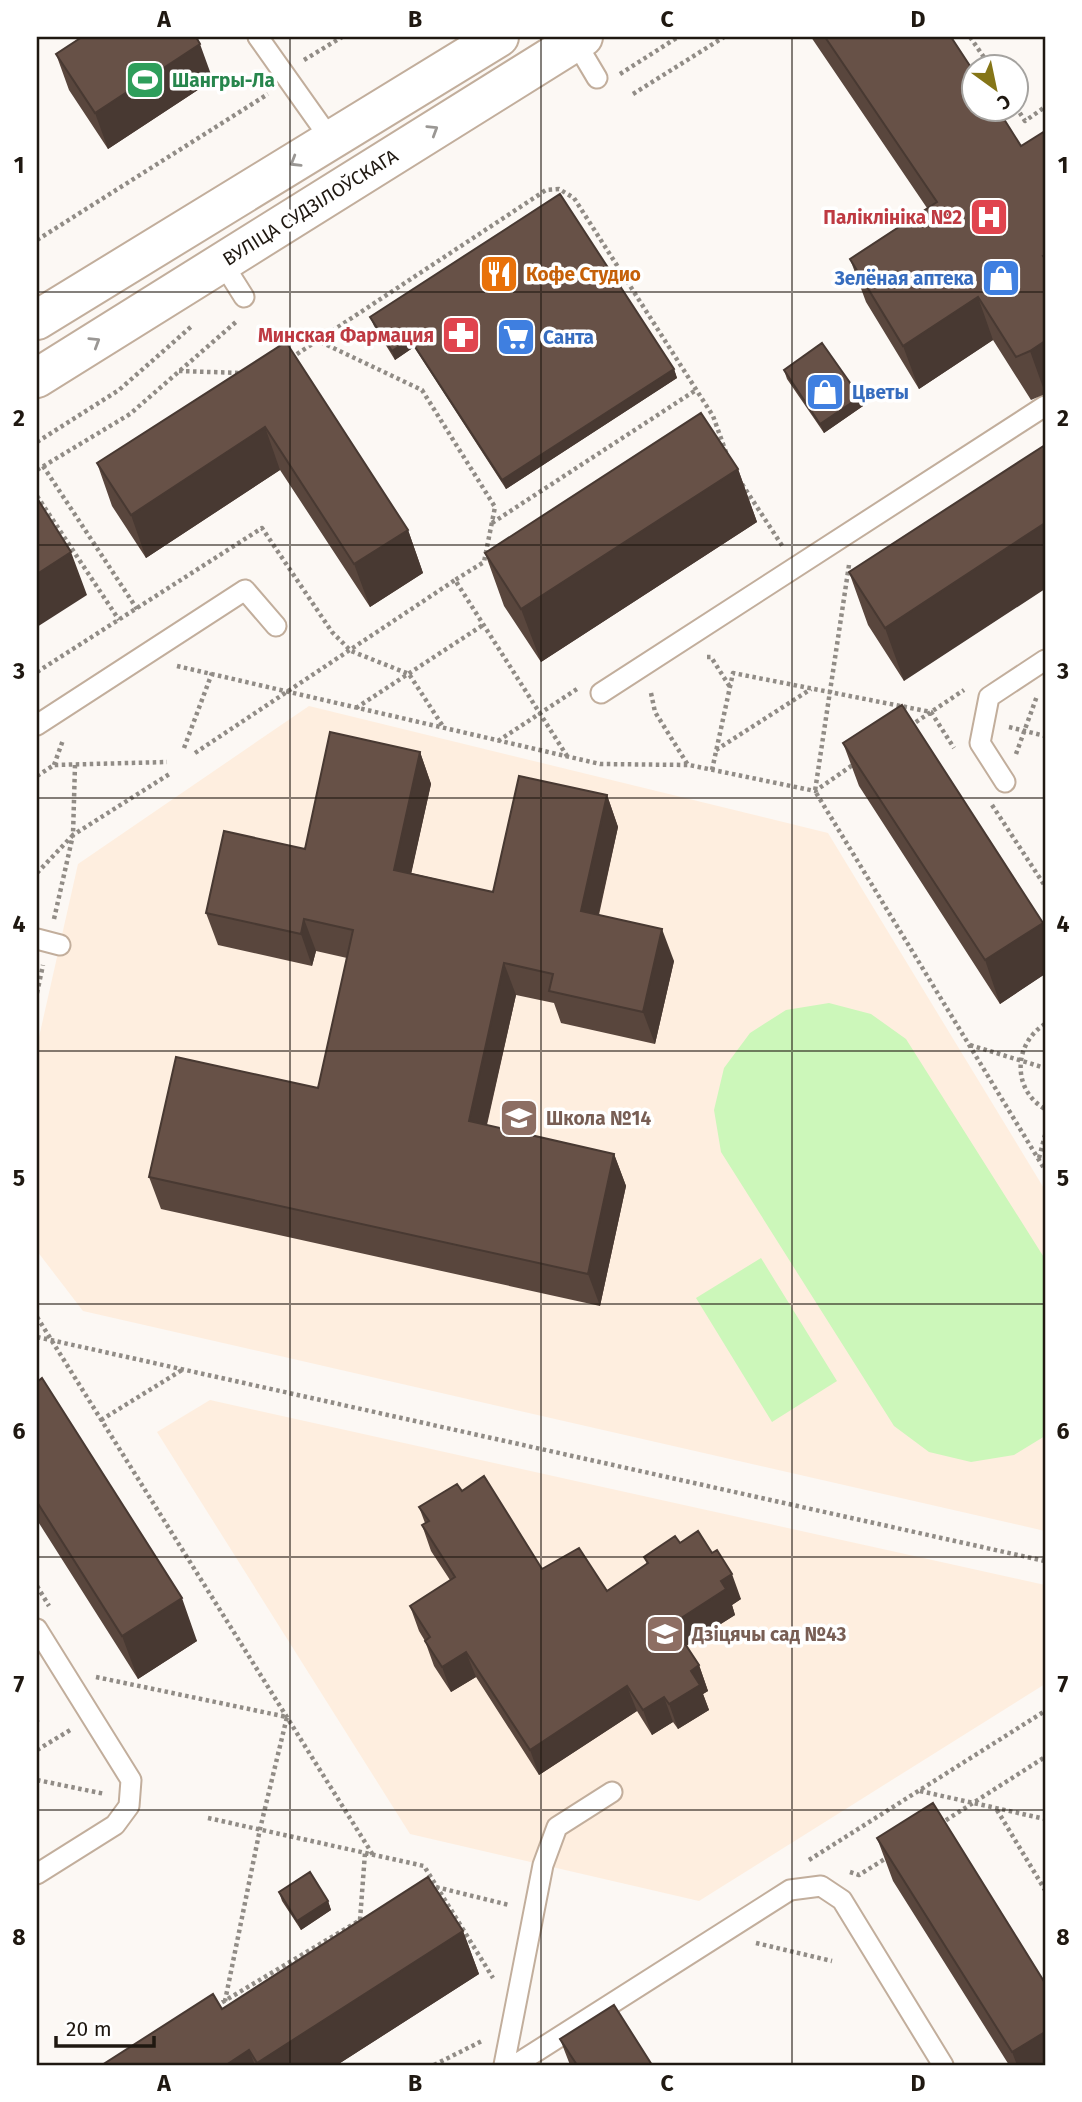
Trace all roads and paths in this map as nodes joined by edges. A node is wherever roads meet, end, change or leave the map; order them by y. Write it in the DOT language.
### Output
graph roads {
  1 [pos="342,37"];
  2 [pos="499,37"];
  3 [pos="678,37"];
  4 [pos="724,37"];
  5 [pos="970,37"];
  6 [pos="265,39"];
  7 [pos="579,39"];
  8 [pos="980,52"];
  9 [pos="283,73"];
  10 [pos="620,74"];
  11 [pos="597,78"];
  12 [pos="260,83"];
  13 [pos="268,94"];
  14 [pos="633,94"];
  15 [pos="273,104"];
  16 [pos="1045,107"];
  17 [pos="1030,118"];
  18 [pos="331,140"];
  19 [pos="37,240"];
  20 [pos="222,262"];
  21 [pos="244,297"];
  22 [pos="37,320"];
  23 [pos="238,321"];
  24 [pos="308,336"];
  25 [pos="318,341"];
  26 [pos="288,360"];
  27 [pos="179,371"];
  28 [pos="243,373"];
  29 [pos="37,378"];
  30 [pos="696,390"];
  31 [pos="1045,406"];
  32 [pos="728,459"];
  33 [pos="43,466"];
  34 [pos="37,470"];
  35 [pos="739,480"];
  36 [pos="37,496"];
  37 [pos="492,523"];
  38 [pos="786,552"];
  39 [pos="849,564"];
  40 [pos="455,580"];
  41 [pos="137,609"];
  42 [pos="119,620"];
  43 [pos="483,625"];
  44 [pos="276,626"];
  45 [pos="702,657"];
  46 [pos="1045,660"];
  47 [pos="173,666"];
  48 [pos="212,673"];
  49 [pos="409,674"];
  50 [pos="653,686"];
  51 [pos="1041,686"];
  52 [pos="730,687"];
  53 [pos="812,689"];
  54 [pos="965,690"];
  55 [pos="830,692"];
  56 [pos="288,693"];
  57 [pos="601,693"];
  58 [pos="355,708"];
  59 [pos="931,712"];
  60 [pos="37,725"];
  61 [pos="1005,726"];
  62 [pos="908,728"];
  63 [pos="444,729"];
  64 [pos="1025,730"];
  65 [pos="66,734"];
  66 [pos="1045,736"];
  67 [pos="184,748"];
  68 [pos="716,750"];
  69 [pos="195,753"];
  70 [pos="568,757"];
  71 [pos="961,758"];
  72 [pos="862,759"];
  73 [pos="167,762"];
  74 [pos="54,765"];
  75 [pos="75,765"];
  76 [pos="689,765"];
  77 [pos="712,770"];
  78 [pos="171,773"];
  79 [pos="1009,773"];
  80 [pos="37,776"];
  81 [pos="815,791"];
  82 [pos="992,805"];
  83 [pos="73,835"];
  84 [pos="37,873"];
  85 [pos="1045,886"];
  86 [pos="37,939"];
  87 [pos="60,945"];
  88 [pos="1045,1024"];
  89 [pos="970,1045"];
  90 [pos="1020,1060"];
  91 [pos="1045,1068"];
  92 [pos="1045,1109"];
  93 [pos="1045,1135"];
  94 [pos="1039,1159"];
  95 [pos="1045,1170"];
  96 [pos="37,1317"];
  97 [pos="37,1337"];
  98 [pos="51,1340"];
  99 [pos="183,1369"];
  100 [pos="101,1420"];
  101 [pos="1045,1561"];
  102 [pos="37,1586"];
  103 [pos="51,1609"];
  104 [pos="37,1629"];
  105 [pos="94,1676"];
  106 [pos="287,1717"];
  107 [pos="75,1727"];
  108 [pos="37,1750"];
  109 [pos="1045,1757"];
  110 [pos="37,1780"];
  111 [pos="919,1790"];
  112 [pos="612,1792"];
  113 [pos="111,1796"];
  114 [pos="972,1803"];
  115 [pos="997,1809"];
  116 [pos="208,1818"];
  117 [pos="1045,1819"];
  118 [pos="938,1825"];
  119 [pos="260,1829"];
  120 [pos="365,1853"];
  121 [pos="373,1854"];
  122 [pos="893,1854"];
  123 [pos="815,1856"];
  124 [pos="826,1861"];
  125 [pos="848,1871"];
  126 [pos="37,1874"];
  127 [pos="436,1886"];
  128 [pos="1045,1890"];
  129 [pos="521,1908"];
  130 [pos="372,1913"];
  131 [pos="360,1921"];
  132 [pos="748,1941"];
  133 [pos="832,1961"];
  134 [pos="497,1983"];
  135 [pos="225,2001"];
  136 [pos="214,2007"];
  137 [pos="504,2065"];
  138 [pos="515,2065"];
  139 [pos="943,2065"];
  1 -- 9 [label="path"];
  2 -- 18 [label="main road"];
  3 -- 10 [label="path"];
  4 -- 14 [label="path"];
  5 -- 8 [label="path"];
  6 -- 9 [label="lane"];
  7 -- 11 [label="lane"];
  20 -- 7 [label="main road, ВУЛІЦА СУДЗІЛОЎСКАГА, one-way"];
  9 -- 13 [label="path"];
  9 -- 18 [label="lane"];
  12 -- 13 [label="path"];
  13 -- 15 [label="path"];
  13 -- 19 [label="path"];
  16 -- 17 [label="path"];
  18 -- 22 [label="main road, one-way"];
  20 -- 21 [label="lane"];
  29 -- 20 [label="main road, ВУЛІЦА СУДЗІЛОЎСКАГА, one-way"];
  23 -- 27 [label="path"];
  24 -- 25 [label="path"];
  25 -- 26 [label="path"];
  25 -- 30 [label="path"];
  25 -- 37 [label="path"];
  27 -- 28 [label="path"];
  27 -- 33 [label="path"];
  30 -- 32 [label="path"];
  30 -- 37 [label="path"];
  31 -- 57 [label="lane"];
  33 -- 34 [label="path"];
  33 -- 41 [label="path"];
  35 -- 38 [label="path"];
  36 -- 42 [label="path"];
  37 -- 40 [label="path"];
  39 -- 55 [label="path"];
  40 -- 43 [label="path"];
  40 -- 56 [label="path"];
  43 -- 49 [label="path"];
  43 -- 70 [label="path"];
  44 -- 60 [label="lane"];
  45 -- 52 [label="path"];
  46 -- 79 [label="lane"];
  47 -- 48 [label="path"];
  48 -- 56 [label="path"];
  48 -- 67 [label="path"];
  49 -- 58 [label="path"];
  49 -- 63 [label="path"];
  50 -- 76 [label="path"];
  51 -- 64 [label="path"];
  52 -- 53 [label="path"];
  52 -- 68 [label="path"];
  53 -- 55 [label="path"];
  53 -- 68 [label="path"];
  54 -- 59 [label="path"];
  55 -- 59 [label="path"];
  55 -- 81 [label="path"];
  56 -- 58 [label="path"];
  56 -- 69 [label="path"];
  58 -- 63 [label="path"];
  59 -- 62 [label="path"];
  59 -- 71 [label="path"];
  61 -- 64 [label="path"];
  63 -- 70 [label="path"];
  64 -- 66 [label="path"];
  64 -- 79 [label="path"];
  65 -- 74 [label="path"];
  68 -- 77 [label="path"];
  70 -- 76 [label="path"];
  72 -- 81 [label="path"];
  73 -- 75 [label="path"];
  74 -- 75 [label="path"];
  74 -- 80 [label="path"];
  75 -- 83 [label="path"];
  76 -- 77 [label="path"];
  77 -- 81 [label="path"];
  78 -- 83 [label="path"];
  81 -- 89 [label="path"];
  82 -- 85 [label="path"];
  83 -- 84 [label="path"];
  86 -- 87 [label="lane"];
  88 -- 90 [label="path"];
  89 -- 90 [label="path"];
  89 -- 94 [label="path"];
  90 -- 91 [label="path"];
  90 -- 92 [label="path"];
  93 -- 94 [label="path"];
  94 -- 95 [label="path"];
  96 -- 98 [label="path"];
  97 -- 98 [label="path"];
  98 -- 99 [label="path"];
  98 -- 100 [label="path"];
  99 -- 100 [label="path"];
  99 -- 101 [label="path"];
  100 -- 106 [label="path"];
  102 -- 103 [label="path"];
  104 -- 126 [label="lane"];
  105 -- 106 [label="path"];
  106 -- 119 [label="path"];
  106 -- 121 [label="path"];
  107 -- 108 [label="path"];
  109 -- 114 [label="path"];
  110 -- 113 [label="path"];
  111 -- 114 [label="path"];
  112 -- 137 [label="lane"];
  114 -- 115 [label="path"];
  114 -- 118 [label="path"];
  115 -- 117 [label="path"];
  115 -- 128 [label="path"];
  116 -- 119 [label="path"];
  119 -- 120 [label="path"];
  119 -- 135 [label="path"];
  120 -- 121 [label="path"];
  120 -- 131 [label="path"];
  121 -- 127 [label="path"];
  122 -- 125 [label="path"];
  123 -- 124 [label="path"];
  127 -- 129 [label="path"];
  127 -- 134 [label="path"];
  130 -- 131 [label="path"];
  131 -- 135 [label="path"];
  132 -- 133 [label="path"];
  135 -- 136 [label="path"];
  138 -- 139 [label="lane"];
}
